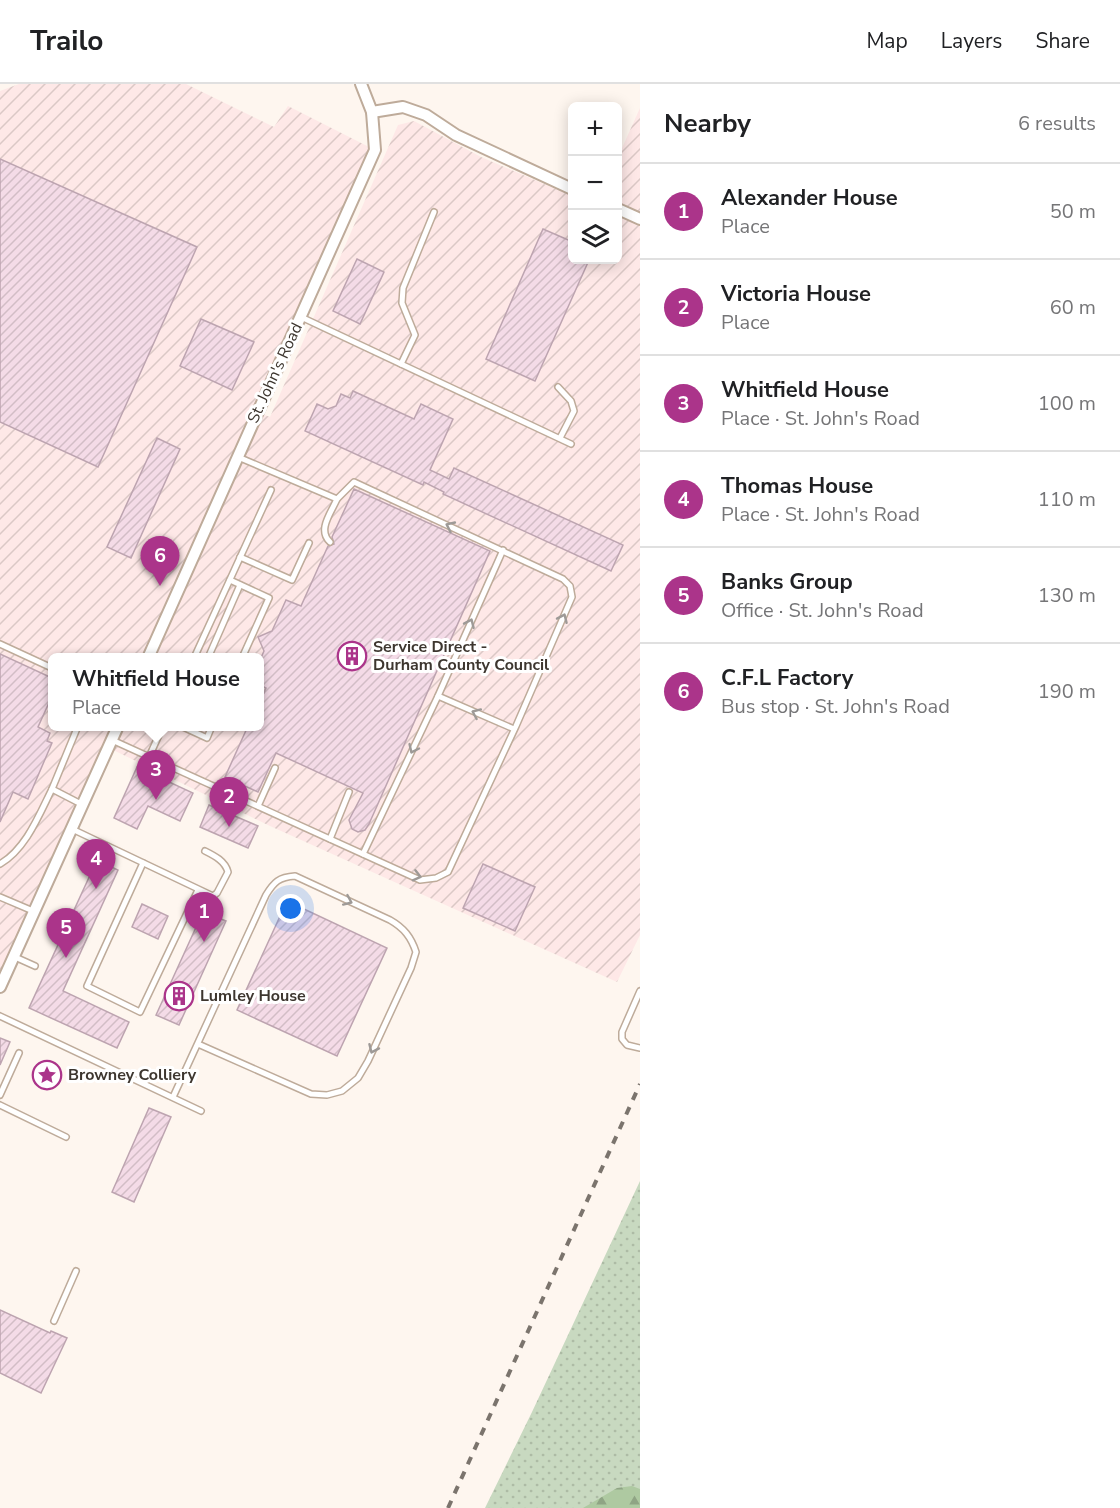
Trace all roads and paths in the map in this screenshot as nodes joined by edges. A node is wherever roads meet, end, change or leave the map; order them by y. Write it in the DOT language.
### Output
graph roads {
  1 [pos="361,84"];
  2 [pos="372,112"];
  3 [pos="568,187"];
  4 [pos="622,210"];
  5 [pos="434,212"];
  6 [pos="640,219"];
  7 [pos="301,317"];
  8 [pos="401,364"];
  9 [pos="558,387"];
  10 [pos="560,438"];
  11 [pos="571,444"];
  12 [pos="237,456"];
  13 [pos="271,490"];
  14 [pos="338,499"];
  15 [pos="330,542"];
  16 [pos="309,543"];
  17 [pos="503,550"];
  18 [pos="240,557"];
  19 [pos="230,580"];
  20 [pos="240,585"];
  21 [pos="0,644"];
  22 [pos="150,653"];
  23 [pos="196,653"];
  24 [pos="210,653"];
  25 [pos="244,653"];
  26 [pos="48,666"];
  27 [pos="438,696"];
  28 [pos="514,729"];
  29 [pos="76,731"];
  30 [pos="116,731"];
  31 [pos="161,731"];
  32 [pos="192,731"];
  33 [pos="210,731"];
  34 [pos="112,740"];
  35 [pos="149,757"];
  36 [pos="275,768"];
  37 [pos="52,789"];
  38 [pos="349,792"];
  39 [pos="83,805"];
  40 [pos="258,806"];
  41 [pos="72,829"];
  42 [pos="330,839"];
  43 [pos="205,851"];
  44 [pos="363,854"];
  45 [pos="143,863"];
  46 [pos="0,864"];
  47 [pos="198,890"];
  48 [pos="0,897"];
  49 [pos="33,911"];
  50 [pos="13,956"];
  51 [pos="35,966"];
  52 [pos="0,987"];
  53 [pos="640,991"];
  54 [pos="0,1016"];
  55 [pos="198,1044"];
  56 [pos="639,1048"];
  57 [pos="19,1053"];
  58 [pos="0,1095"];
  59 [pos="173,1097"];
  60 [pos="0,1105"];
  61 [pos="201,1111"];
  62 [pos="66,1137"];
  63 [pos="76,1271"];
  64 [pos="54,1321"];
  1 -- 2 [label="street, St. John's Road"];
  2 -- 3 [label="street"];
  2 -- 7 [label="street, St. John's Road"];
  4 -- 6 [label="street"];
  5 -- 8 [label="lane"];
  7 -- 8 [label="lane"];
  7 -- 12 [label="street, St. John's Road"];
  8 -- 10 [label="lane"];
  9 -- 10 [label="lane"];
  10 -- 11 [label="lane"];
  12 -- 14 [label="lane"];
  12 -- 22 [label="street, St. John's Road"];
  13 -- 18 [label="lane"];
  14 -- 15 [label="lane"];
  17 -- 14 [label="lane, one-way"];
  16 -- 18 [label="lane"];
  27 -- 17 [label="lane, one-way"];
  28 -- 17 [label="lane, one-way"];
  18 -- 19 [label="lane"];
  19 -- 23 [label="lane"];
  19 -- 25 [label="lane"];
  20 -- 24 [label="lane"];
  21 -- 26 [label="lane"];
  28 -- 27 [label="lane, one-way"];
  27 -- 44 [label="lane, one-way"];
  44 -- 28 [label="lane, one-way"];
  29 -- 37 [label="lane"];
  30 -- 34 [label="street"];
  31 -- 35 [label="lane"];
  32 -- 33 [label="lane"];
  34 -- 35 [label="lane"];
  34 -- 39 [label="street"];
  35 -- 40 [label="lane"];
  36 -- 40 [label="lane"];
  37 -- 39 [label="lane"];
  37 -- 46 [label="lane"];
  38 -- 42 [label="lane"];
  39 -- 41 [label="street"];
  40 -- 42 [label="lane"];
  41 -- 45 [label="lane"];
  41 -- 49 [label="street"];
  42 -- 44 [label="lane"];
  43 -- 47 [label="lane"];
  45 -- 47 [label="lane"];
  45 -- 47 [label="lane"];
  48 -- 49 [label="lane"];
  49 -- 50 [label="street"];
  50 -- 51 [label="lane"];
  50 -- 52 [label="street"];
  53 -- 56 [label="lane"];
  54 -- 59 [label="lane"];
  55 -- 55 [label="lane, one-way"];
  55 -- 59 [label="lane"];
  57 -- 58 [label="lane"];
  59 -- 61 [label="lane"];
  60 -- 62 [label="lane"];
  63 -- 64 [label="lane"];
}
